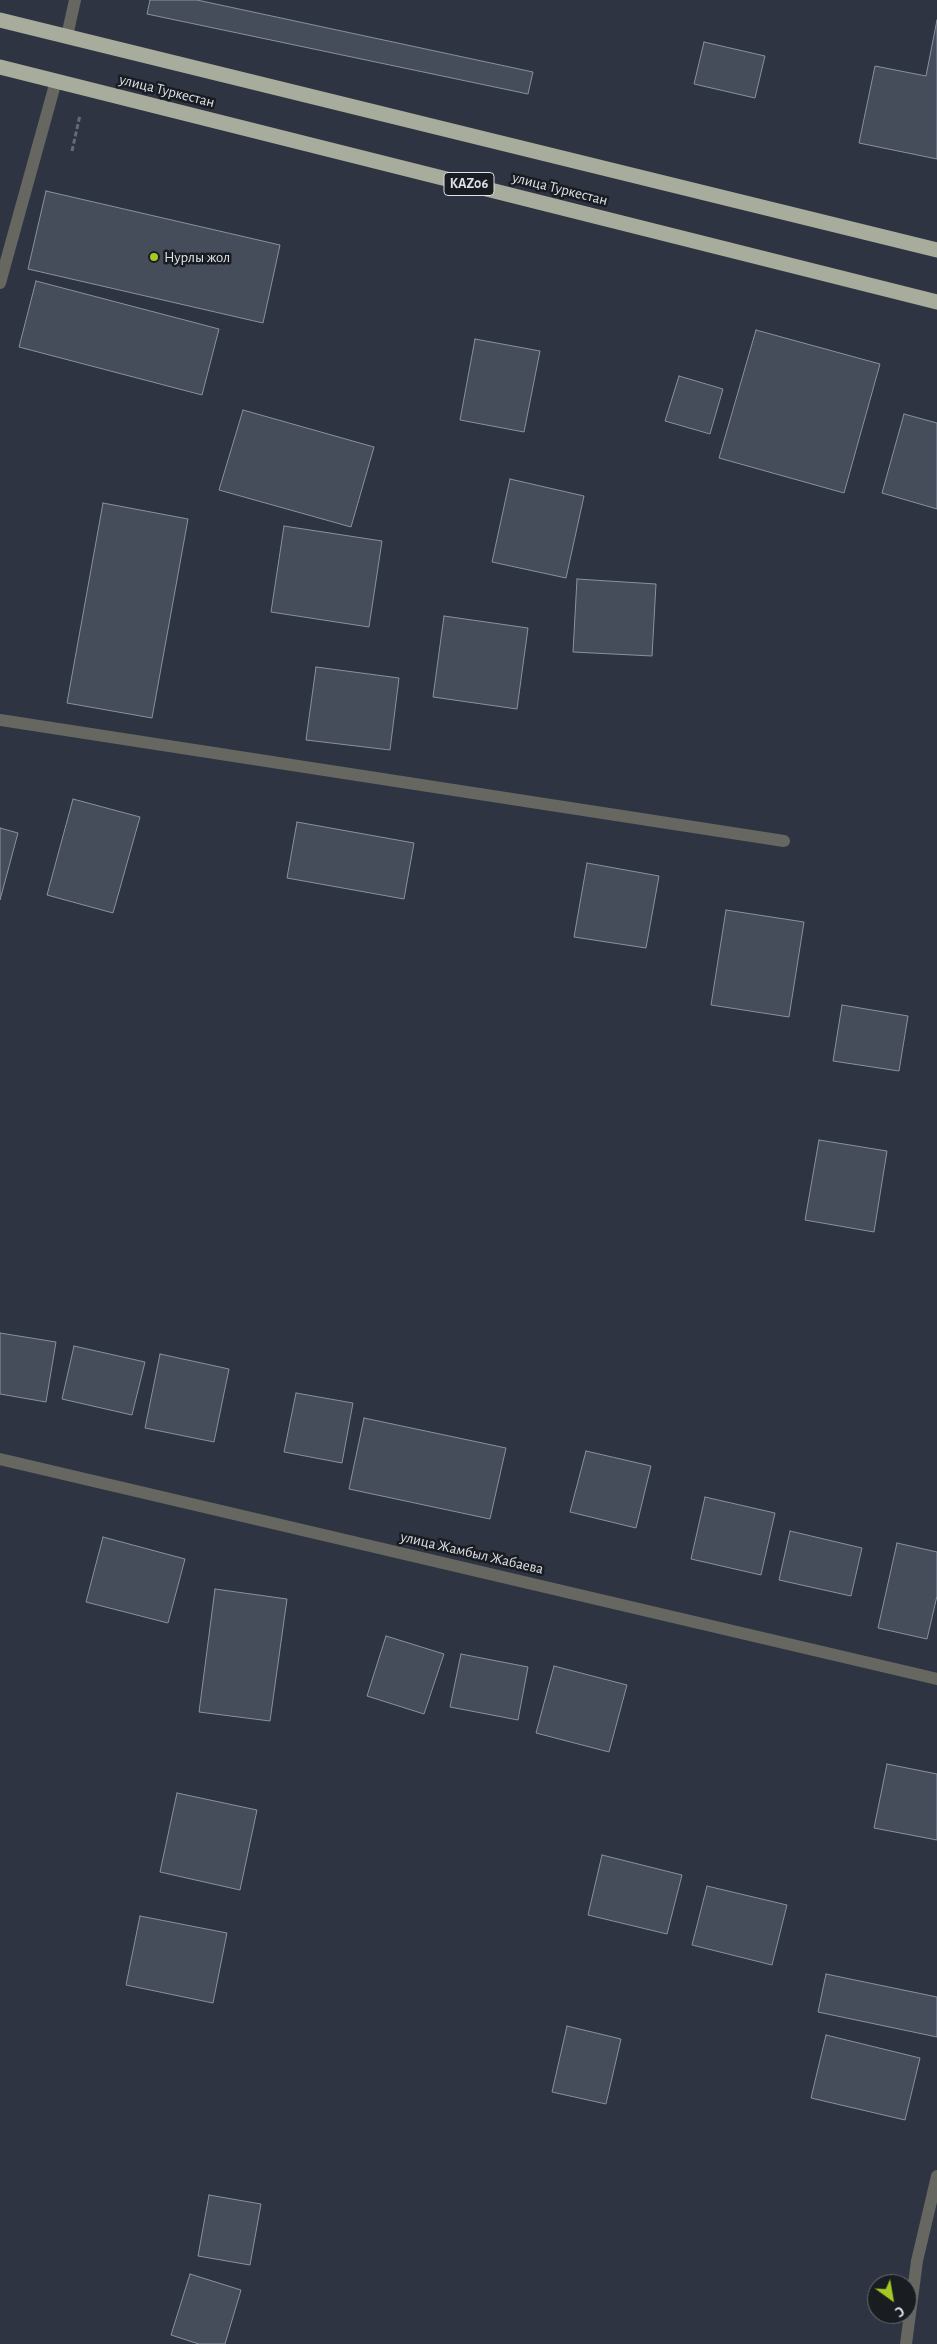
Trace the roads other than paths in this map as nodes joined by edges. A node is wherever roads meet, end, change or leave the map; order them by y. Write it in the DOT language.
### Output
graph roads {
  1 [pos="76,0"];
  2 [pos="0,20"];
  3 [pos="67,36"];
  4 [pos="0,67"];
  5 [pos="56,81"];
  6 [pos="937,250"];
  7 [pos="0,282"];
  8 [pos="937,302"];
  9 [pos="0,720"];
  10 [pos="784,841"];
  11 [pos="0,1460"];
  12 [pos="937,1679"];
  13 [pos="937,2176"];
  14 [pos="906,2344"];
  1 -- 3 [label="street"];
  2 -- 3 [label="highway, улица Туркестан"];
  3 -- 6 [label="highway, улица Туркестан"];
  4 -- 5 [label="highway, улица Туркестан / KАZ06"];
  5 -- 7 [label="street"];
  5 -- 8 [label="highway, улица Туркестан / KАZ06"];
  9 -- 10 [label="street"];
  11 -- 12 [label="street, улица Жамбыл Жабаева"];
  13 -- 14 [label="street"];
}
